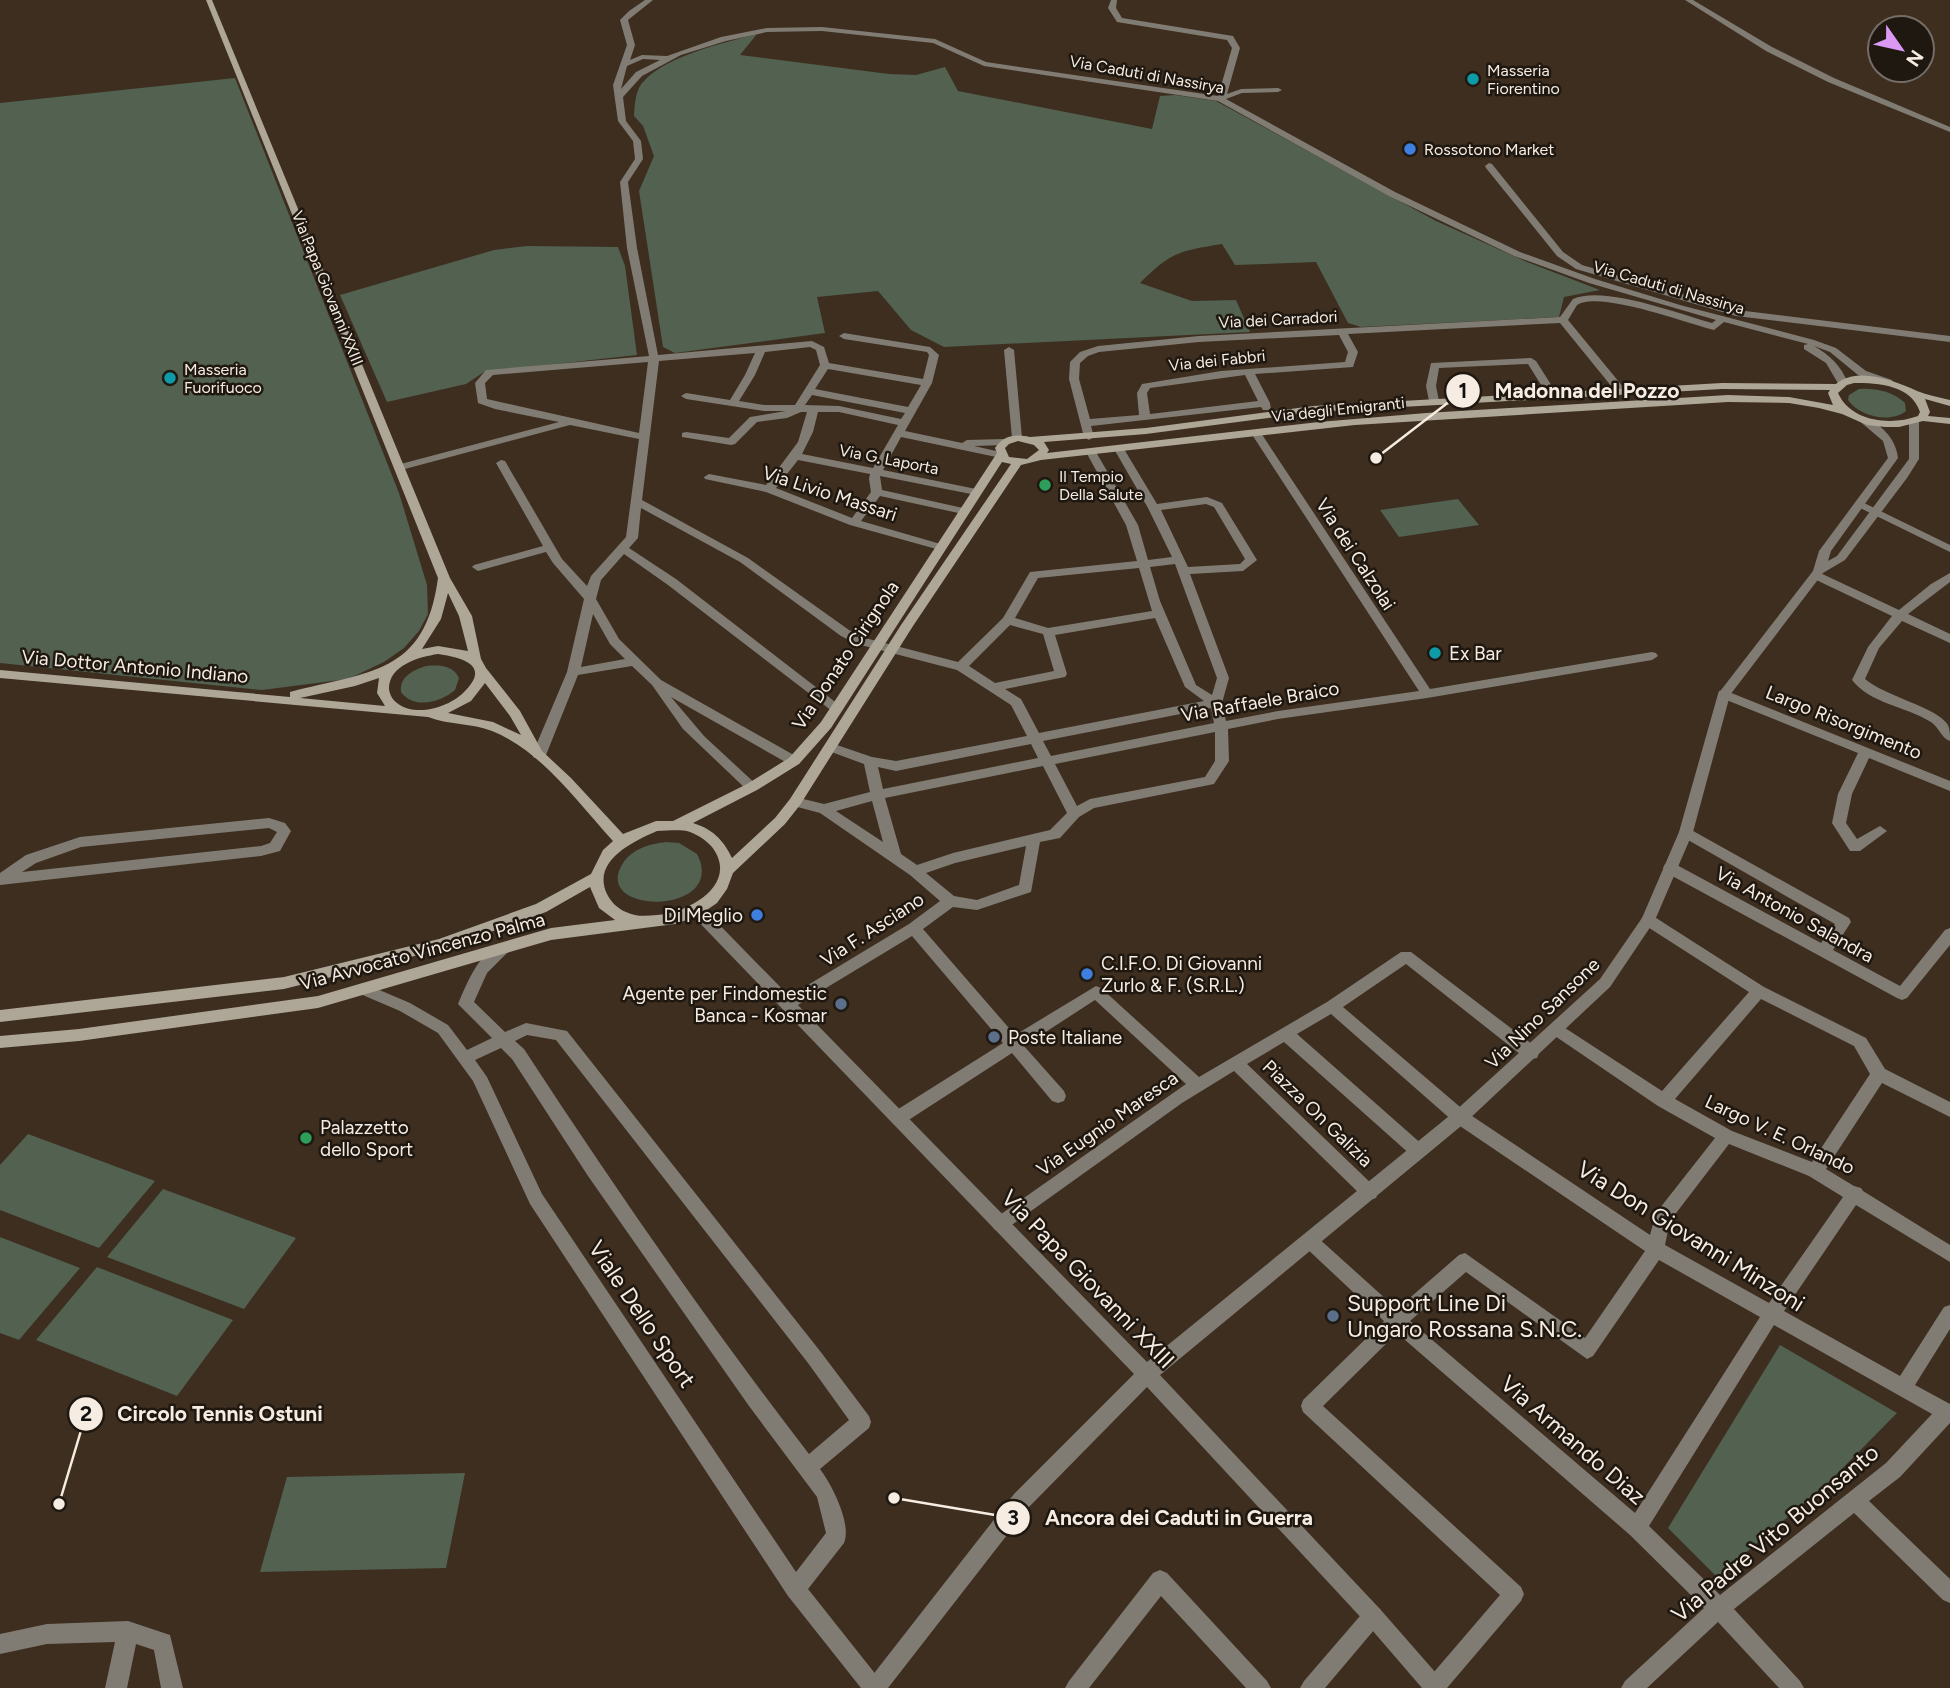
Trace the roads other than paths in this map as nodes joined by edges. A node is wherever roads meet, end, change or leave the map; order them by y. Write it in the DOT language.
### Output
graph roads {
  1 [pos="209,0"];
  2 [pos="650,0"];
  3 [pos="1114,0"];
  4 [pos="1688,0"];
  5 [pos="668,58"];
  6 [pos="624,65"];
  7 [pos="621,74"];
  8 [pos="639,74"];
  9 [pos="1278,90"];
  10 [pos="620,95"];
  11 [pos="1220,99"];
  12 [pos="1950,131"];
  13 [pos="1489,166"];
  14 [pos="1722,319"];
  15 [pos="1563,320"];
  16 [pos="1342,332"];
  17 [pos="1770,332"];
  18 [pos="844,336"];
  19 [pos="1950,339"];
  20 [pos="761,349"];
  21 [pos="1009,350"];
  22 [pos="654,357"];
  23 [pos="825,365"];
  24 [pos="1250,372"];
  25 [pos="927,383"];
  26 [pos="1839,385"];
  27 [pos="1898,386"];
  28 [pos="1620,390"];
  29 [pos="809,391"];
  30 [pos="1911,393"];
  31 [pos="1552,394"];
  32 [pos="686,396"];
  33 [pos="1434,401"];
  34 [pos="1265,403"];
  35 [pos="1950,403"];
  36 [pos="732,404"];
  37 [pos="797,409"];
  38 [pos="813,409"];
  39 [pos="912,411"];
  40 [pos="1848,412"];
  41 [pos="1270,415"];
  42 [pos="1145,418"];
  43 [pos="1862,419"];
  44 [pos="1918,420"];
  45 [pos="1950,421"];
  46 [pos="1085,422"];
  47 [pos="570,423"];
  48 [pos="901,428"];
  49 [pos="1256,433"];
  50 [pos="687,435"];
  51 [pos="644,437"];
  52 [pos="1089,437"];
  53 [pos="1017,438"];
  54 [pos="1032,440"];
  55 [pos="945,442"];
  56 [pos="1006,442"];
  57 [pos="1119,449"];
  58 [pos="1091,452"];
  59 [pos="1001,455"];
  60 [pos="795,456"];
  61 [pos="1040,457"];
  62 [pos="1018,462"];
  63 [pos="501,463"];
  64 [pos="401,467"];
  65 [pos="876,472"];
  66 [pos="709,477"];
  67 [pos="769,489"];
  68 [pos="877,492"];
  69 [pos="976,492"];
  70 [pos="636,501"];
  71 [pos="1860,504"];
  72 [pos="1154,508"];
  73 [pos="963,511"];
  74 [pos="1875,512"];
  75 [pos="854,523"];
  76 [pos="940,547"];
  77 [pos="550,548"];
  78 [pos="622,548"];
  79 [pos="1950,549"];
  80 [pos="1143,564"];
  81 [pos="1182,565"];
  82 [pos="478,567"];
  83 [pos="1818,573"];
  84 [pos="1950,577"];
  85 [pos="444,578"];
  86 [pos="590,598"];
  87 [pos="1159,614"];
  88 [pos="1898,614"];
  89 [pos="1008,620"];
  90 [pos="1048,632"];
  91 [pos="1950,639"];
  92 [pos="876,645"];
  93 [pos="892,648"];
  94 [pos="1652,656"];
  95 [pos="408,657"];
  96 [pos="635,661"];
  97 [pos="479,665"];
  98 [pos="961,667"];
  99 [pos="390,670"];
  100 [pos="573,672"];
  101 [pos="0,674"];
  102 [pos="657,683"];
  103 [pos="996,687"];
  104 [pos="1427,694"];
  105 [pos="1724,694"];
  106 [pos="266,697"];
  107 [pos="1216,703"];
  108 [pos="837,708"];
  109 [pos="403,712"];
  110 [pos="425,714"];
  111 [pos="1221,727"];
  112 [pos="1950,737"];
  113 [pos="1036,738"];
  114 [pos="831,747"];
  115 [pos="1865,752"];
  116 [pos="539,755"];
  117 [pos="1048,759"];
  118 [pos="794,761"];
  119 [pos="870,761"];
  120 [pos="1950,786"];
  121 [pos="752,787"];
  122 [pos="877,795"];
  123 [pos="795,802"];
  124 [pos="824,809"];
  125 [pos="1074,814"];
  126 [pos="675,825"];
  127 [pos="1880,831"];
  128 [pos="1686,832"];
  129 [pos="1034,839"];
  130 [pos="620,840"];
  131 [pos="894,856"];
  132 [pos="1670,868"];
  133 [pos="728,869"];
  134 [pos="915,870"];
  135 [pos="595,878"];
  136 [pos="0,880"];
  137 [pos="950,901"];
  138 [pos="697,911"];
  139 [pos="1648,920"];
  140 [pos="645,922"];
  141 [pos="914,928"];
  142 [pos="1950,934"];
  143 [pos="505,948"];
  144 [pos="1824,951"];
  145 [pos="363,989"];
  146 [pos="1759,991"];
  147 [pos="788,1004"];
  148 [pos="1332,1006"];
  149 [pos="0,1016"];
  150 [pos="1557,1030"];
  151 [pos="1286,1034"];
  152 [pos="504,1040"];
  153 [pos="0,1042"];
  154 [pos="1014,1044"];
  155 [pos="1531,1053"];
  156 [pos="465,1058"];
  157 [pos="1239,1062"];
  158 [pos="1879,1074"];
  159 [pos="1198,1086"];
  160 [pos="1058,1096"];
  161 [pos="1664,1101"];
  162 [pos="1950,1110"];
  163 [pos="1460,1117"];
  164 [pos="898,1118"];
  165 [pos="1726,1136"];
  166 [pos="1418,1151"];
  167 [pos="1815,1171"];
  168 [pos="1370,1193"];
  169 [pos="1855,1193"];
  170 [pos="1000,1224"];
  171 [pos="1310,1241"];
  172 [pos="1656,1250"];
  173 [pos="1950,1254"];
  174 [pos="1950,1313"];
  175 [pos="1770,1316"];
  176 [pos="1397,1321"];
  177 [pos="1146,1375"];
  178 [pos="1902,1389"];
  179 [pos="1948,1413"];
  180 [pos="807,1468"];
  181 [pos="1855,1501"];
  182 [pos="1637,1528"];
  183 [pos="794,1589"];
  184 [pos="1950,1593"];
  185 [pos="1719,1608"];
  186 [pos="1373,1616"];
  187 [pos="128,1631"];
  188 [pos="0,1644"];
  189 [pos="1435,1687"];
  190 [pos="116,1688"];
  191 [pos="173,1688"];
  192 [pos="874,1688"];
  193 [pos="1076,1688"];
  194 [pos="1260,1688"];
  195 [pos="1311,1688"];
  196 [pos="1632,1688"];
  197 [pos="1793,1688"];
  1 -- 64 [label="main road, Via Papa Giovanni XXIII"];
  2 -- 6 [label="street"];
  3 -- 11 [label="street"];
  4 -- 12 [label="street"];
  5 -- 6 [label="street"];
  5 -- 8 [label="street, Via Caduti di Nassirya"];
  5 -- 11 [label="street, Via Caduti di Nassirya"];
  6 -- 7 [label="street"];
  7 -- 8 [label="street"];
  7 -- 10 [label="street"];
  8 -- 10 [label="street, Via Caduti di Nassirya"];
  9 -- 11 [label="street"];
  10 -- 22 [label="street"];
  11 -- 14 [label="street, Via Caduti di Nassirya"];
  13 -- 19 [label="street"];
  14 -- 15 [label="street"];
  14 -- 17 [label="street, Via Caduti di Nassirya"];
  15 -- 16 [label="street, Via dei Carradori"];
  15 -- 28 [label="street"];
  16 -- 24 [label="street, Via dei Fabbri"];
  16 -- 46 [label="street, Via dei Carradori"];
  17 -- 26 [label="street, Via Caduti di Nassirya"];
  17 -- 27 [label="street, Via Caduti di Nassirya"];
  18 -- 25 [label="street"];
  20 -- 22 [label="street"];
  20 -- 23 [label="street"];
  20 -- 36 [label="street"];
  21 -- 53 [label="street"];
  22 -- 47 [label="street"];
  22 -- 51 [label="street"];
  23 -- 25 [label="street"];
  23 -- 29 [label="street"];
  24 -- 34 [label="street"];
  24 -- 42 [label="street, Via dei Fabbri"];
  25 -- 39 [label="street"];
  26 -- 27 [label="main road, Via degli Emigranti"];
  26 -- 28 [label="main road, Via degli Emigranti"];
  26 -- 40 [label="main road"];
  27 -- 30 [label="main road, Via degli Emigranti"];
  28 -- 31 [label="main road, Via degli Emigranti"];
  29 -- 37 [label="street"];
  29 -- 39 [label="street"];
  30 -- 35 [label="main road, Via degli Emigranti"];
  30 -- 44 [label="main road"];
  31 -- 33 [label="main road, Via degli Emigranti"];
  31 -- 33 [label="street, Via degli Emigranti"];
  32 -- 36 [label="street"];
  33 -- 41 [label="main road, Via degli Emigranti"];
  34 -- 41 [label="street"];
  34 -- 42 [label="street"];
  36 -- 37 [label="street"];
  37 -- 38 [label="street"];
  37 -- 50 [label="street"];
  38 -- 48 [label="street"];
  38 -- 60 [label="street"];
  39 -- 48 [label="street"];
  40 -- 43 [label="main road, Via degli Emigranti"];
  40 -- 49 [label="main road, Via degli Emigranti"];
  41 -- 52 [label="main road, Via degli Emigranti"];
  42 -- 46 [label="street"];
  43 -- 44 [label="main road, Via degli Emigranti"];
  43 -- 71 [label="street, Via Nino Sansone"];
  44 -- 45 [label="main road, Via degli Emigranti"];
  44 -- 74 [label="street, Via Nino Sansone"];
  46 -- 52 [label="street, Via dei Carradori"];
  47 -- 51 [label="street"];
  47 -- 64 [label="street"];
  48 -- 55 [label="street"];
  48 -- 65 [label="street"];
  49 -- 57 [label="main road, Via degli Emigranti"];
  49 -- 104 [label="street, Via dei Calzolai"];
  51 -- 70 [label="street"];
  52 -- 54 [label="main road, Via degli Emigranti"];
  53 -- 54 [label="main road, Via degli Emigranti"];
  53 -- 56 [label="main road, Via degli Emigranti"];
  54 -- 61 [label="main road"];
  55 -- 56 [label="street"];
  55 -- 59 [label="street"];
  56 -- 59 [label="main road"];
  57 -- 58 [label="main road, Via degli Emigranti"];
  57 -- 72 [label="street"];
  58 -- 61 [label="main road, Via degli Emigranti"];
  58 -- 80 [label="street"];
  59 -- 62 [label="main road"];
  59 -- 69 [label="main road, Via Donato Cirignola"];
  60 -- 65 [label="street, Via G. Laporta"];
  60 -- 67 [label="street"];
  61 -- 62 [label="main road, Via degli Emigranti"];
  62 -- 93 [label="main road, Via Donato Cirignola"];
  63 -- 77 [label="street"];
  64 -- 85 [label="main road, Via Papa Giovanni XXIII"];
  65 -- 68 [label="street"];
  65 -- 69 [label="street, Via G. Laporta"];
  66 -- 67 [label="street, Via Livio Massari"];
  67 -- 75 [label="street, Via Livio Massari"];
  68 -- 73 [label="street"];
  68 -- 75 [label="street"];
  69 -- 73 [label="main road, Via Donato Cirignola"];
  70 -- 78 [label="street"];
  70 -- 92 [label="street"];
  71 -- 74 [label="street"];
  71 -- 83 [label="street, Via Nino Sansone"];
  72 -- 81 [label="street"];
  72 -- 81 [label="street"];
  73 -- 76 [label="main road, Via Donato Cirignola"];
  74 -- 79 [label="street"];
  74 -- 83 [label="street, Via Nino Sansone"];
  75 -- 76 [label="street, Via Livio Massari"];
  76 -- 92 [label="main road, Via Donato Cirignola"];
  77 -- 82 [label="street"];
  77 -- 86 [label="street"];
  78 -- 86 [label="street"];
  78 -- 108 [label="street"];
  80 -- 81 [label="street"];
  80 -- 87 [label="street"];
  80 -- 89 [label="street"];
  81 -- 107 [label="street"];
  83 -- 88 [label="street"];
  83 -- 105 [label="street, Via Nino Sansone"];
  84 -- 88 [label="street, Largo Risorgimento"];
  85 -- 95 [label="main road, Via Papa Giovanni XXIII"];
  85 -- 97 [label="main road, Via Papa Giovanni XXIII"];
  86 -- 96 [label="street"];
  86 -- 100 [label="street"];
  87 -- 90 [label="street"];
  87 -- 107 [label="street"];
  88 -- 91 [label="street"];
  88 -- 112 [label="street, Largo Risorgimento"];
  89 -- 90 [label="street"];
  89 -- 98 [label="street"];
  90 -- 103 [label="street"];
  92 -- 93 [label="street"];
  92 -- 108 [label="main road, Via Donato Cirignola"];
  93 -- 98 [label="street"];
  93 -- 114 [label="main road, Via Donato Cirignola"];
  94 -- 104 [label="street, Via Raffaele Braico"];
  95 -- 97 [label="main road"];
  95 -- 99 [label="main road"];
  96 -- 100 [label="street"];
  96 -- 102 [label="street"];
  97 -- 110 [label="main road"];
  97 -- 116 [label="main road, Via Papa Giovanni XXIII"];
  98 -- 103 [label="street"];
  99 -- 106 [label="main road, Via Dottor Antonio Indiano"];
  99 -- 109 [label="main road"];
  100 -- 116 [label="street"];
  101 -- 106 [label="main road, Via Dottor Antonio Indiano"];
  102 -- 118 [label="street"];
  102 -- 121 [label="street"];
  103 -- 113 [label="street"];
  104 -- 111 [label="street, Via Raffaele Braico"];
  105 -- 115 [label="street, Largo Risorgimento"];
  105 -- 128 [label="street, Via Nino Sansone"];
  106 -- 109 [label="main road, Via Dottor Antonio Indiano"];
  107 -- 111 [label="street"];
  107 -- 113 [label="street, Via Raffaele Braico"];
  108 -- 118 [label="main road, Via Donato Cirignola"];
  109 -- 110 [label="main road"];
  110 -- 116 [label="main road, Via Papa Giovanni XXIII"];
  111 -- 117 [label="street, Via Raffaele Braico"];
  111 -- 125 [label="street"];
  113 -- 117 [label="street"];
  113 -- 119 [label="street, Via Raffaele Braico"];
  114 -- 119 [label="street, Via Raffaele Braico"];
  114 -- 123 [label="main road, Via Donato Cirignola"];
  115 -- 120 [label="street, Largo Risorgimento"];
  115 -- 127 [label="street"];
  116 -- 130 [label="main road, Via Papa Giovanni XXIII"];
  117 -- 122 [label="street, Via Raffaele Braico"];
  117 -- 125 [label="street"];
  118 -- 121 [label="main road, Via Donato Cirignola"];
  119 -- 122 [label="street"];
  121 -- 126 [label="main road, Via Donato Cirignola"];
  122 -- 124 [label="street, Via Raffaele Braico"];
  122 -- 131 [label="street"];
  123 -- 124 [label="street"];
  123 -- 133 [label="main road, Via Donato Cirignola"];
  124 -- 131 [label="street, Via F. Asciano"];
  125 -- 129 [label="street"];
  126 -- 130 [label="main road"];
  126 -- 133 [label="main road"];
  128 -- 132 [label="street, Via Nino Sansone"];
  128 -- 144 [label="street"];
  129 -- 134 [label="street"];
  129 -- 137 [label="street"];
  130 -- 135 [label="main road"];
  131 -- 134 [label="street, Via F. Asciano"];
  132 -- 139 [label="street, Via Nino Sansone"];
  132 -- 144 [label="street, Via Antonio Salandra"];
  133 -- 138 [label="main road"];
  134 -- 137 [label="street, Via F. Asciano"];
  135 -- 140 [label="main road"];
  135 -- 149 [label="main road, Via Avvocato Vincenzo Palma"];
  136 -- 136 [label="street"];
  137 -- 141 [label="street, Via F. Asciano"];
  138 -- 140 [label="main road"];
  138 -- 147 [label="street, Via Papa Giovanni XXIII"];
  139 -- 146 [label="street"];
  139 -- 150 [label="street, Via Nino Sansone"];
  140 -- 143 [label="main road, Via Avvocato Vincenzo Palma"];
  141 -- 147 [label="street, Via F. Asciano"];
  141 -- 154 [label="street"];
  142 -- 144 [label="street, Via Antonio Salandra"];
  143 -- 145 [label="main road, Via Avvocato Vincenzo Palma"];
  143 -- 152 [label="street, Viale Dello Sport"];
  145 -- 153 [label="main road, Via Avvocato Vincenzo Palma"];
  145 -- 156 [label="street, Viale Dello Sport"];
  146 -- 158 [label="street"];
  146 -- 161 [label="street"];
  147 -- 164 [label="street, Via Papa Giovanni XXIII"];
  148 -- 151 [label="street, Piazza On Galizia"];
  148 -- 155 [label="street, Piazza On Galizia"];
  148 -- 163 [label="street"];
  150 -- 155 [label="street, Via Nino Sansone"];
  150 -- 161 [label="street, Largo V. E. Orlando"];
  151 -- 157 [label="street, Piazza On Galizia"];
  151 -- 166 [label="street, Piazza On Galizia"];
  152 -- 156 [label="street"];
  152 -- 180 [label="street, Viale Dello Sport"];
  152 -- 180 [label="street"];
  154 -- 159 [label="street"];
  154 -- 160 [label="street"];
  154 -- 164 [label="street"];
  155 -- 163 [label="street, Via Nino Sansone"];
  156 -- 183 [label="street, Viale Dello Sport"];
  157 -- 159 [label="street, Via Eugnio Maresca"];
  157 -- 168 [label="street, Piazza On Galizia"];
  158 -- 162 [label="street"];
  158 -- 167 [label="street"];
  159 -- 170 [label="street, Via Eugnio Maresca"];
  161 -- 165 [label="street, Largo V. E. Orlando"];
  163 -- 166 [label="street, Via Nino Sansone"];
  163 -- 172 [label="street, Via Don Giovanni Minzoni"];
  164 -- 170 [label="street, Via Papa Giovanni XXIII"];
  165 -- 167 [label="street, Largo V. E. Orlando"];
  165 -- 172 [label="street"];
  166 -- 168 [label="street, Via Nino Sansone"];
  167 -- 169 [label="street, Largo V. E. Orlando"];
  168 -- 171 [label="street, Via Nino Sansone"];
  169 -- 173 [label="street, Largo V. E. Orlando"];
  169 -- 175 [label="street"];
  170 -- 177 [label="street, Via Papa Giovanni XXIII"];
  171 -- 176 [label="street, Via Armando Diaz"];
  171 -- 177 [label="street, Via Nino Sansone"];
  172 -- 175 [label="street, Via Don Giovanni Minzoni"];
  172 -- 176 [label="street"];
  174 -- 178 [label="street"];
  175 -- 178 [label="street, Via Don Giovanni Minzoni"];
  175 -- 182 [label="street"];
  176 -- 182 [label="street, Via Armando Diaz"];
  176 -- 189 [label="street"];
  177 -- 186 [label="street, Via Papa Giovanni XXIII"];
  177 -- 192 [label="street, Via Nino Sansone"];
  178 -- 179 [label="street, Via Don Giovanni Minzoni"];
  179 -- 181 [label="street, Via Padre Vito Buonsanto"];
  180 -- 183 [label="street, Viale Dello Sport"];
  181 -- 184 [label="street"];
  181 -- 185 [label="street, Via Padre Vito Buonsanto"];
  182 -- 185 [label="street, Via Armando Diaz"];
  183 -- 192 [label="street, Viale Dello Sport"];
  185 -- 196 [label="street, Via Padre Vito Buonsanto"];
  185 -- 197 [label="street, Via Armando Diaz"];
  186 -- 189 [label="street, Via Papa Giovanni XXIII"];
  186 -- 195 [label="street"];
  187 -- 188 [label="street"];
  187 -- 190 [label="street"];
  187 -- 191 [label="street"];
  193 -- 194 [label="street"];
}
